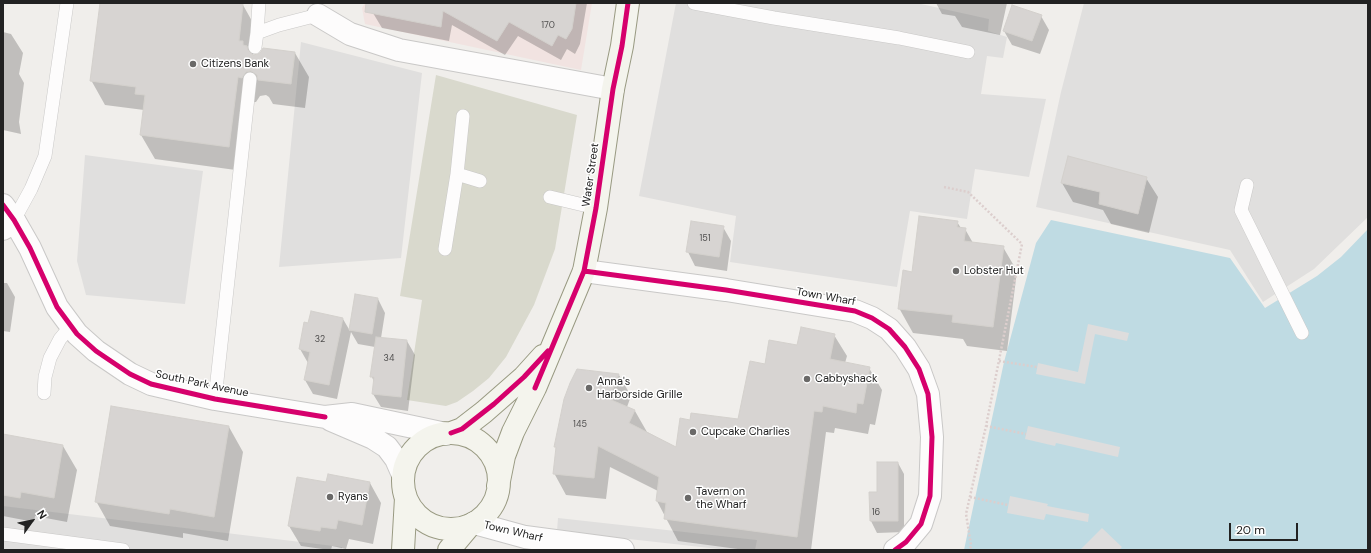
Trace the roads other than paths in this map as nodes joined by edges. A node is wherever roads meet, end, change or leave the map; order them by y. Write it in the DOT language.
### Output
graph roads {
  1 [pos="67,3"];
  2 [pos="259,3"];
  3 [pos="628,3"];
  4 [pos="694,3"];
  5 [pos="318,15"];
  6 [pos="257,33"];
  7 [pos="255,47"];
  8 [pos="968,52"];
  9 [pos="250,79"];
  10 [pos="613,89"];
  11 [pos="464,116"];
  12 [pos="457,174"];
  13 [pos="480,180"];
  14 [pos="1247,185"];
  15 [pos="550,197"];
  16 [pos="596,208"];
  17 [pos="7,218"];
  18 [pos="445,249"];
  19 [pos="584,271"];
  20 [pos="71,326"];
  21 [pos="1302,333"];
  22 [pos="553,345"];
  23 [pos="44,393"];
  24 [pos="216,399"];
  25 [pos="325,417"];
  26 [pos="449,434"];
  27 [pos="403,475"];
  28 [pos="498,486"];
  29 [pos="406,498"];
  30 [pos="472,524"];
  31 [pos="3,534"];
  32 [pos="123,550"];
  33 [pos="403,550"];
  34 [pos="449,550"];
  35 [pos="622,550"];
  36 [pos="895,550"];
  1 -- 17 [label="lane"];
  2 -- 6 [label="lane"];
  3 -- 10 [label="main road, Water Street"];
  4 -- 8 [label="lane"];
  5 -- 6 [label="lane"];
  5 -- 10 [label="street"];
  6 -- 7 [label="lane"];
  9 -- 24 [label="lane"];
  10 -- 16 [label="main road, Water Street"];
  11 -- 12 [label="lane"];
  12 -- 13 [label="lane"];
  12 -- 18 [label="lane"];
  14 -- 21 [label="lane"];
  15 -- 16 [label="lane"];
  16 -- 19 [label="main road, Water Street"];
  17 -- 20 [label="street, South Park Avenue"];
  19 -- 22 [label="main road, Water Street"];
  19 -- 36 [label="street, Town Wharf"];
  20 -- 23 [label="lane"];
  20 -- 24 [label="street, South Park Avenue"];
  22 -- 26 [label="main road, Water Street"];
  22 -- 28 [label="main road, Water Street"];
  24 -- 25 [label="street, South Park Avenue"];
  25 -- 26 [label="street, South Park Avenue"];
  25 -- 27 [label="street, South Park Avenue"];
  26 -- 27 [label="main road"];
  26 -- 28 [label="main road"];
  27 -- 29 [label="main road"];
  28 -- 30 [label="main road"];
  29 -- 30 [label="main road"];
  29 -- 33 [label="main road"];
  30 -- 34 [label="main road"];
  30 -- 35 [label="street, Town Wharf"];
  31 -- 32 [label="lane"];
}
